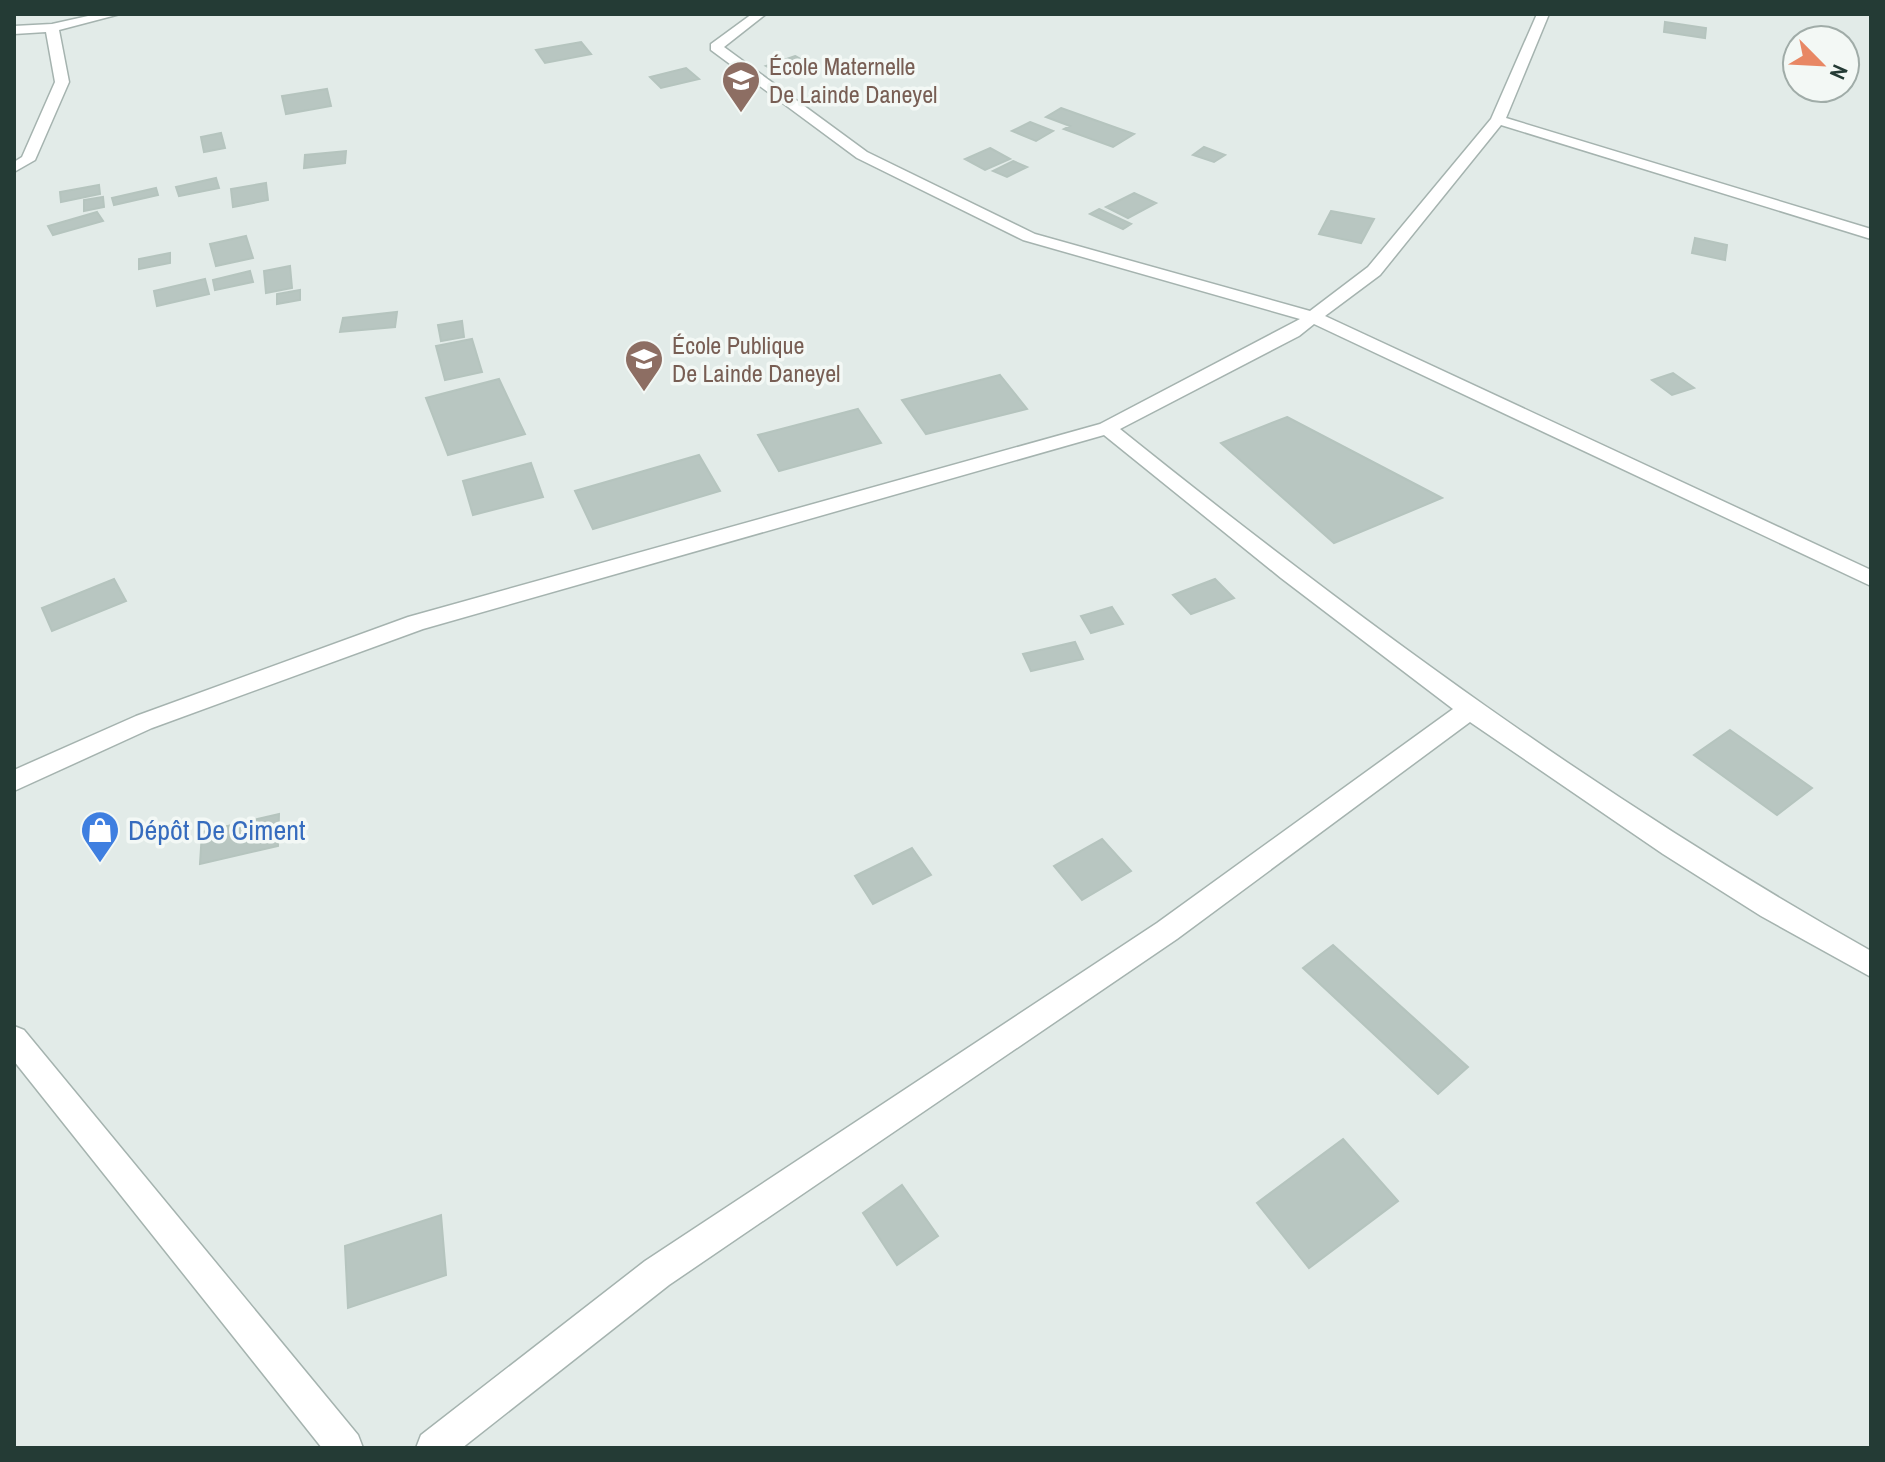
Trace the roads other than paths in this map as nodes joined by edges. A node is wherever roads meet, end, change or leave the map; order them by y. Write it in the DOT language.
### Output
graph roads {
  1 [pos="114,14"];
  2 [pos="760,14"];
  3 [pos="1543,14"];
  4 [pos="52,28"];
  5 [pos="14,30"];
  6 [pos="1498,120"];
  7 [pos="14,168"];
  8 [pos="1871,234"];
  9 [pos="1313,317"];
  10 [pos="1107,428"];
  11 [pos="1871,579"];
  12 [pos="1472,708"];
  13 [pos="14,781"];
  14 [pos="1871,965"];
  15 [pos="14,1039"];
  16 [pos="345,1448"];
  17 [pos="434,1448"];
  1 -- 4 [label="street"];
  2 -- 9 [label="street"];
  3 -- 6 [label="street"];
  4 -- 5 [label="street"];
  4 -- 7 [label="street"];
  6 -- 8 [label="street"];
  6 -- 9 [label="street"];
  9 -- 10 [label="street"];
  9 -- 11 [label="street"];
  10 -- 12 [label="street"];
  10 -- 13 [label="street"];
  12 -- 14 [label="street"];
  12 -- 17 [label="street"];
  15 -- 16 [label="street"];
}
